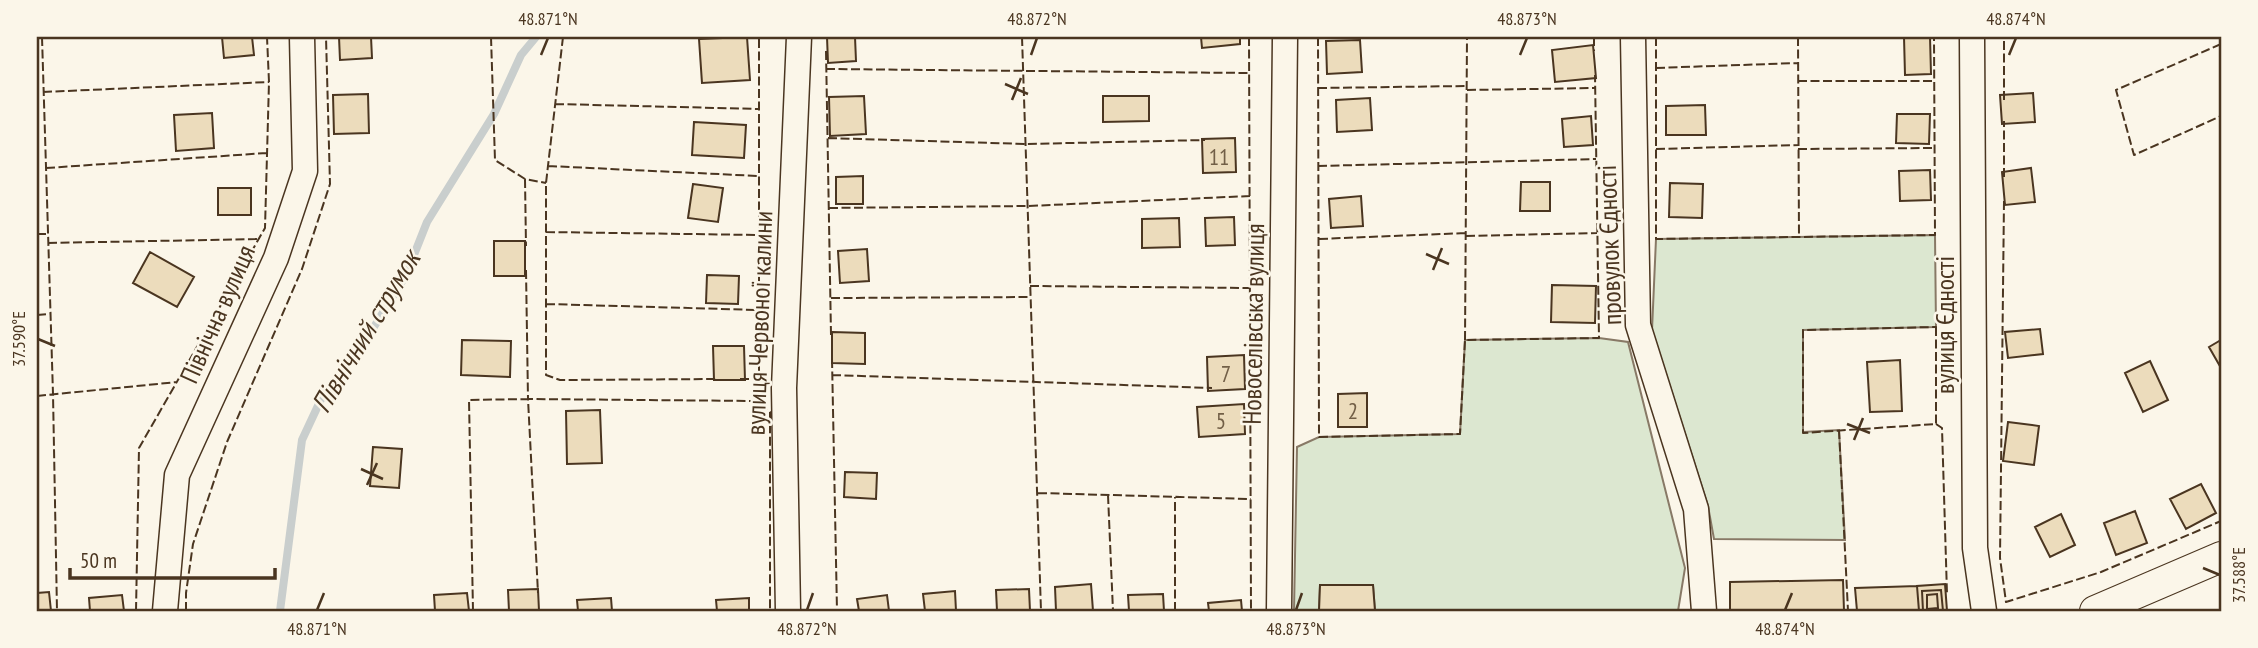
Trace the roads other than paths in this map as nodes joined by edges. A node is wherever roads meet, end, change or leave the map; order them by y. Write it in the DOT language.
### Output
graph roads {
  1 [pos="302,37"];
  2 [pos="799,37"];
  3 [pos="1285,37"];
  4 [pos="1633,37"];
  5 [pos="1972,37"];
  6 [pos="2221,557"];
  7 [pos="164,611"];
  8 [pos="788,611"];
  9 [pos="1279,611"];
  10 [pos="1704,611"];
  11 [pos="1984,611"];
  12 [pos="2095,611"];
  1 -- 7 [label="street, Північна вулиця"];
  2 -- 8 [label="street, вулиця Червоної калини"];
  3 -- 9 [label="street, Новоселівська вулиця"];
  4 -- 10 [label="street, провулок Єдності"];
  5 -- 11 [label="street, вулиця Єдності"];
  6 -- 12 [label="street"];
}
